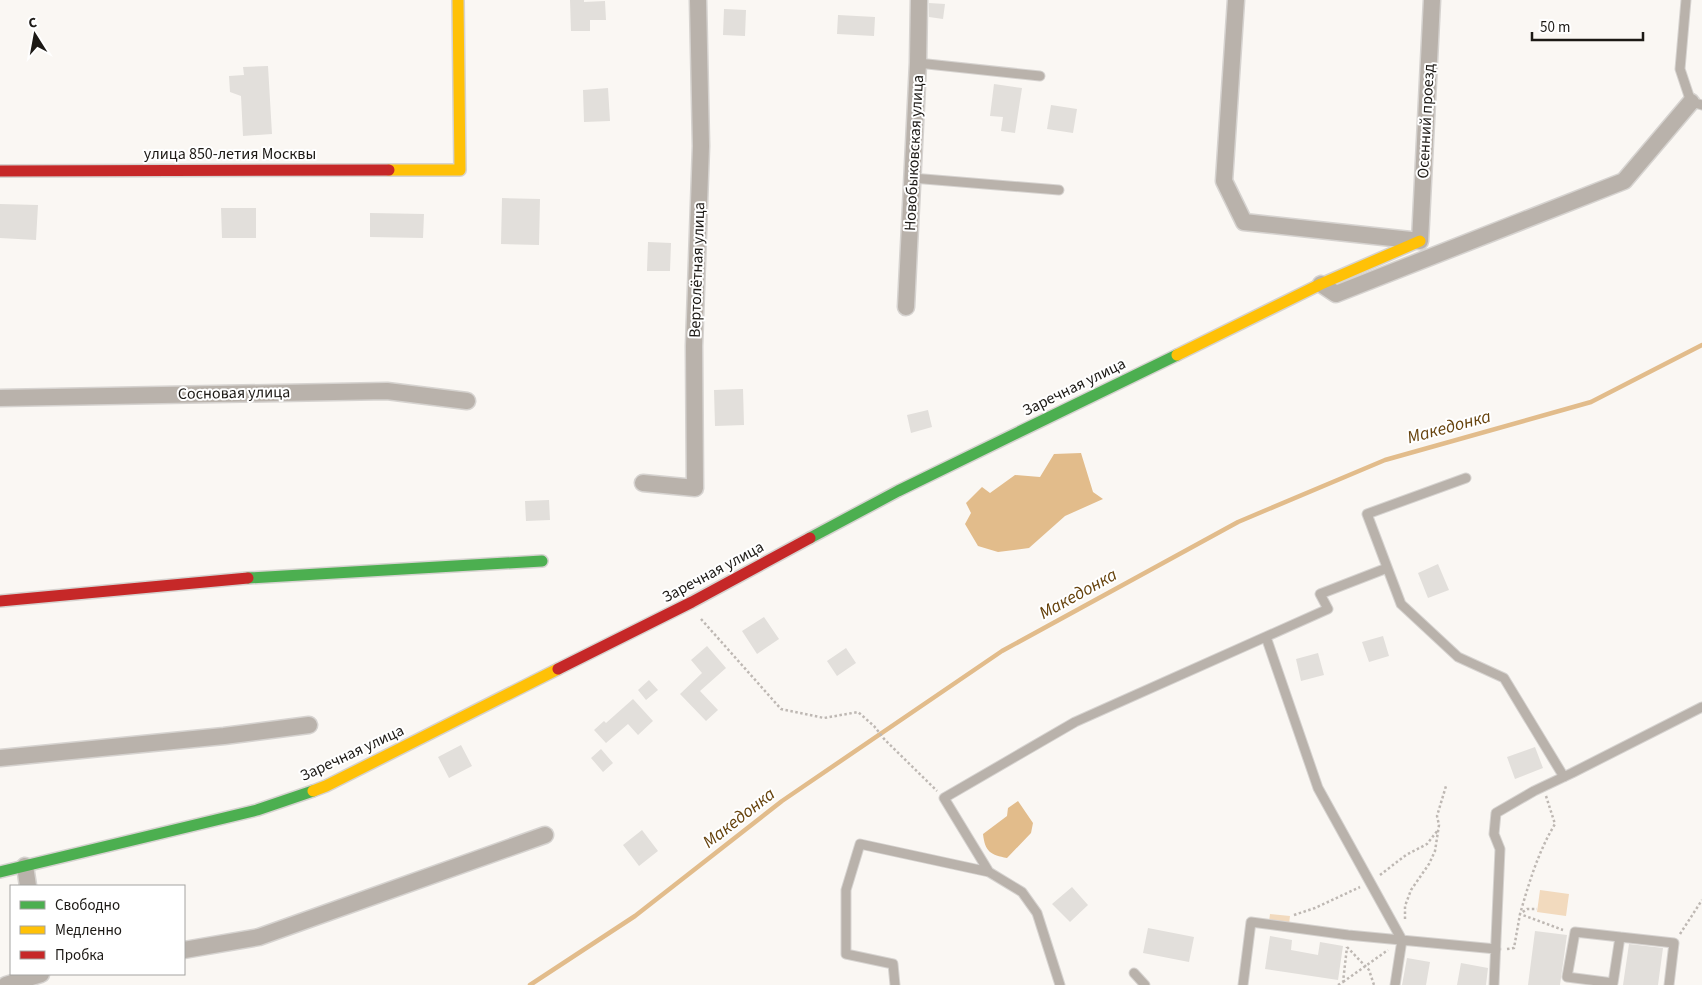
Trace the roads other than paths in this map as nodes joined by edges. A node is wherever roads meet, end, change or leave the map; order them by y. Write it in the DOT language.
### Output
graph roads {
  1 [pos="458,0"];
  2 [pos="698,0"];
  3 [pos="919,0"];
  4 [pos="1236,0"];
  5 [pos="1432,0"];
  6 [pos="1686,0"];
  7 [pos="918,63"];
  8 [pos="1040,76"];
  9 [pos="1696,104"];
  10 [pos="0,171"];
  11 [pos="912,178"];
  12 [pos="1059,190"];
  13 [pos="1420,241"];
  14 [pos="1321,284"];
  15 [pos="906,307"];
  16 [pos="0,398"];
  17 [pos="467,401"];
  18 [pos="1466,478"];
  19 [pos="643,483"];
  20 [pos="542,560"];
  21 [pos="1387,568"];
  22 [pos="0,601"];
  23 [pos="1266,636"];
  24 [pos="1702,707"];
  25 [pos="309,724"];
  26 [pos="0,758"];
  27 [pos="1564,777"];
  28 [pos="545,835"];
  29 [pos="25,866"];
  30 [pos="0,872"];
  31 [pos="989,872"];
  32 [pos="28,885"];
  33 [pos="1620,937"];
  34 [pos="1402,940"];
  35 [pos="1496,949"];
  36 [pos="185,950"];
  37 [pos="1134,973"];
  38 [pos="40,975"];
  39 [pos="6,985"];
  40 [pos="895,985"];
  41 [pos="1060,985"];
  42 [pos="1145,985"];
  43 [pos="1243,985"];
  44 [pos="1395,985"];
  45 [pos="1494,985"];
  46 [pos="1668,985"];
  1 -- 10 [label="street, улица 850-летия Москвы"];
  2 -- 19 [label="street, Вертолётная улица"];
  3 -- 7 [label="street, Новобыковская улица"];
  4 -- 13 [label="street"];
  5 -- 13 [label="street, Осенний проезд"];
  6 -- 9 [label="lane"];
  7 -- 8 [label="lane"];
  7 -- 11 [label="street, Новобыковская улица"];
  9 -- 14 [label="street"];
  11 -- 12 [label="lane"];
  11 -- 15 [label="street, Новобыковская улица"];
  13 -- 14 [label="street, Заречная улица"];
  14 -- 29 [label="street, Заречная улица"];
  16 -- 17 [label="street, Сосновая улица"];
  18 -- 21 [label="lane"];
  20 -- 22 [label="street"];
  21 -- 23 [label="lane"];
  21 -- 27 [label="lane"];
  23 -- 31 [label="lane"];
  23 -- 34 [label="lane"];
  24 -- 27 [label="lane"];
  25 -- 26 [label="street"];
  27 -- 35 [label="lane"];
  28 -- 36 [label="street"];
  29 -- 30 [label="street, Заречная улица"];
  29 -- 32 [label="street"];
  31 -- 40 [label="lane"];
  31 -- 41 [label="lane"];
  33 -- 33 [label="lane"];
  33 -- 46 [label="lane"];
  34 -- 35 [label="lane"];
  34 -- 43 [label="lane"];
  34 -- 44 [label="lane"];
  35 -- 45 [label="lane"];
  37 -- 42 [label="lane"];
  38 -- 39 [label="street"];
}
